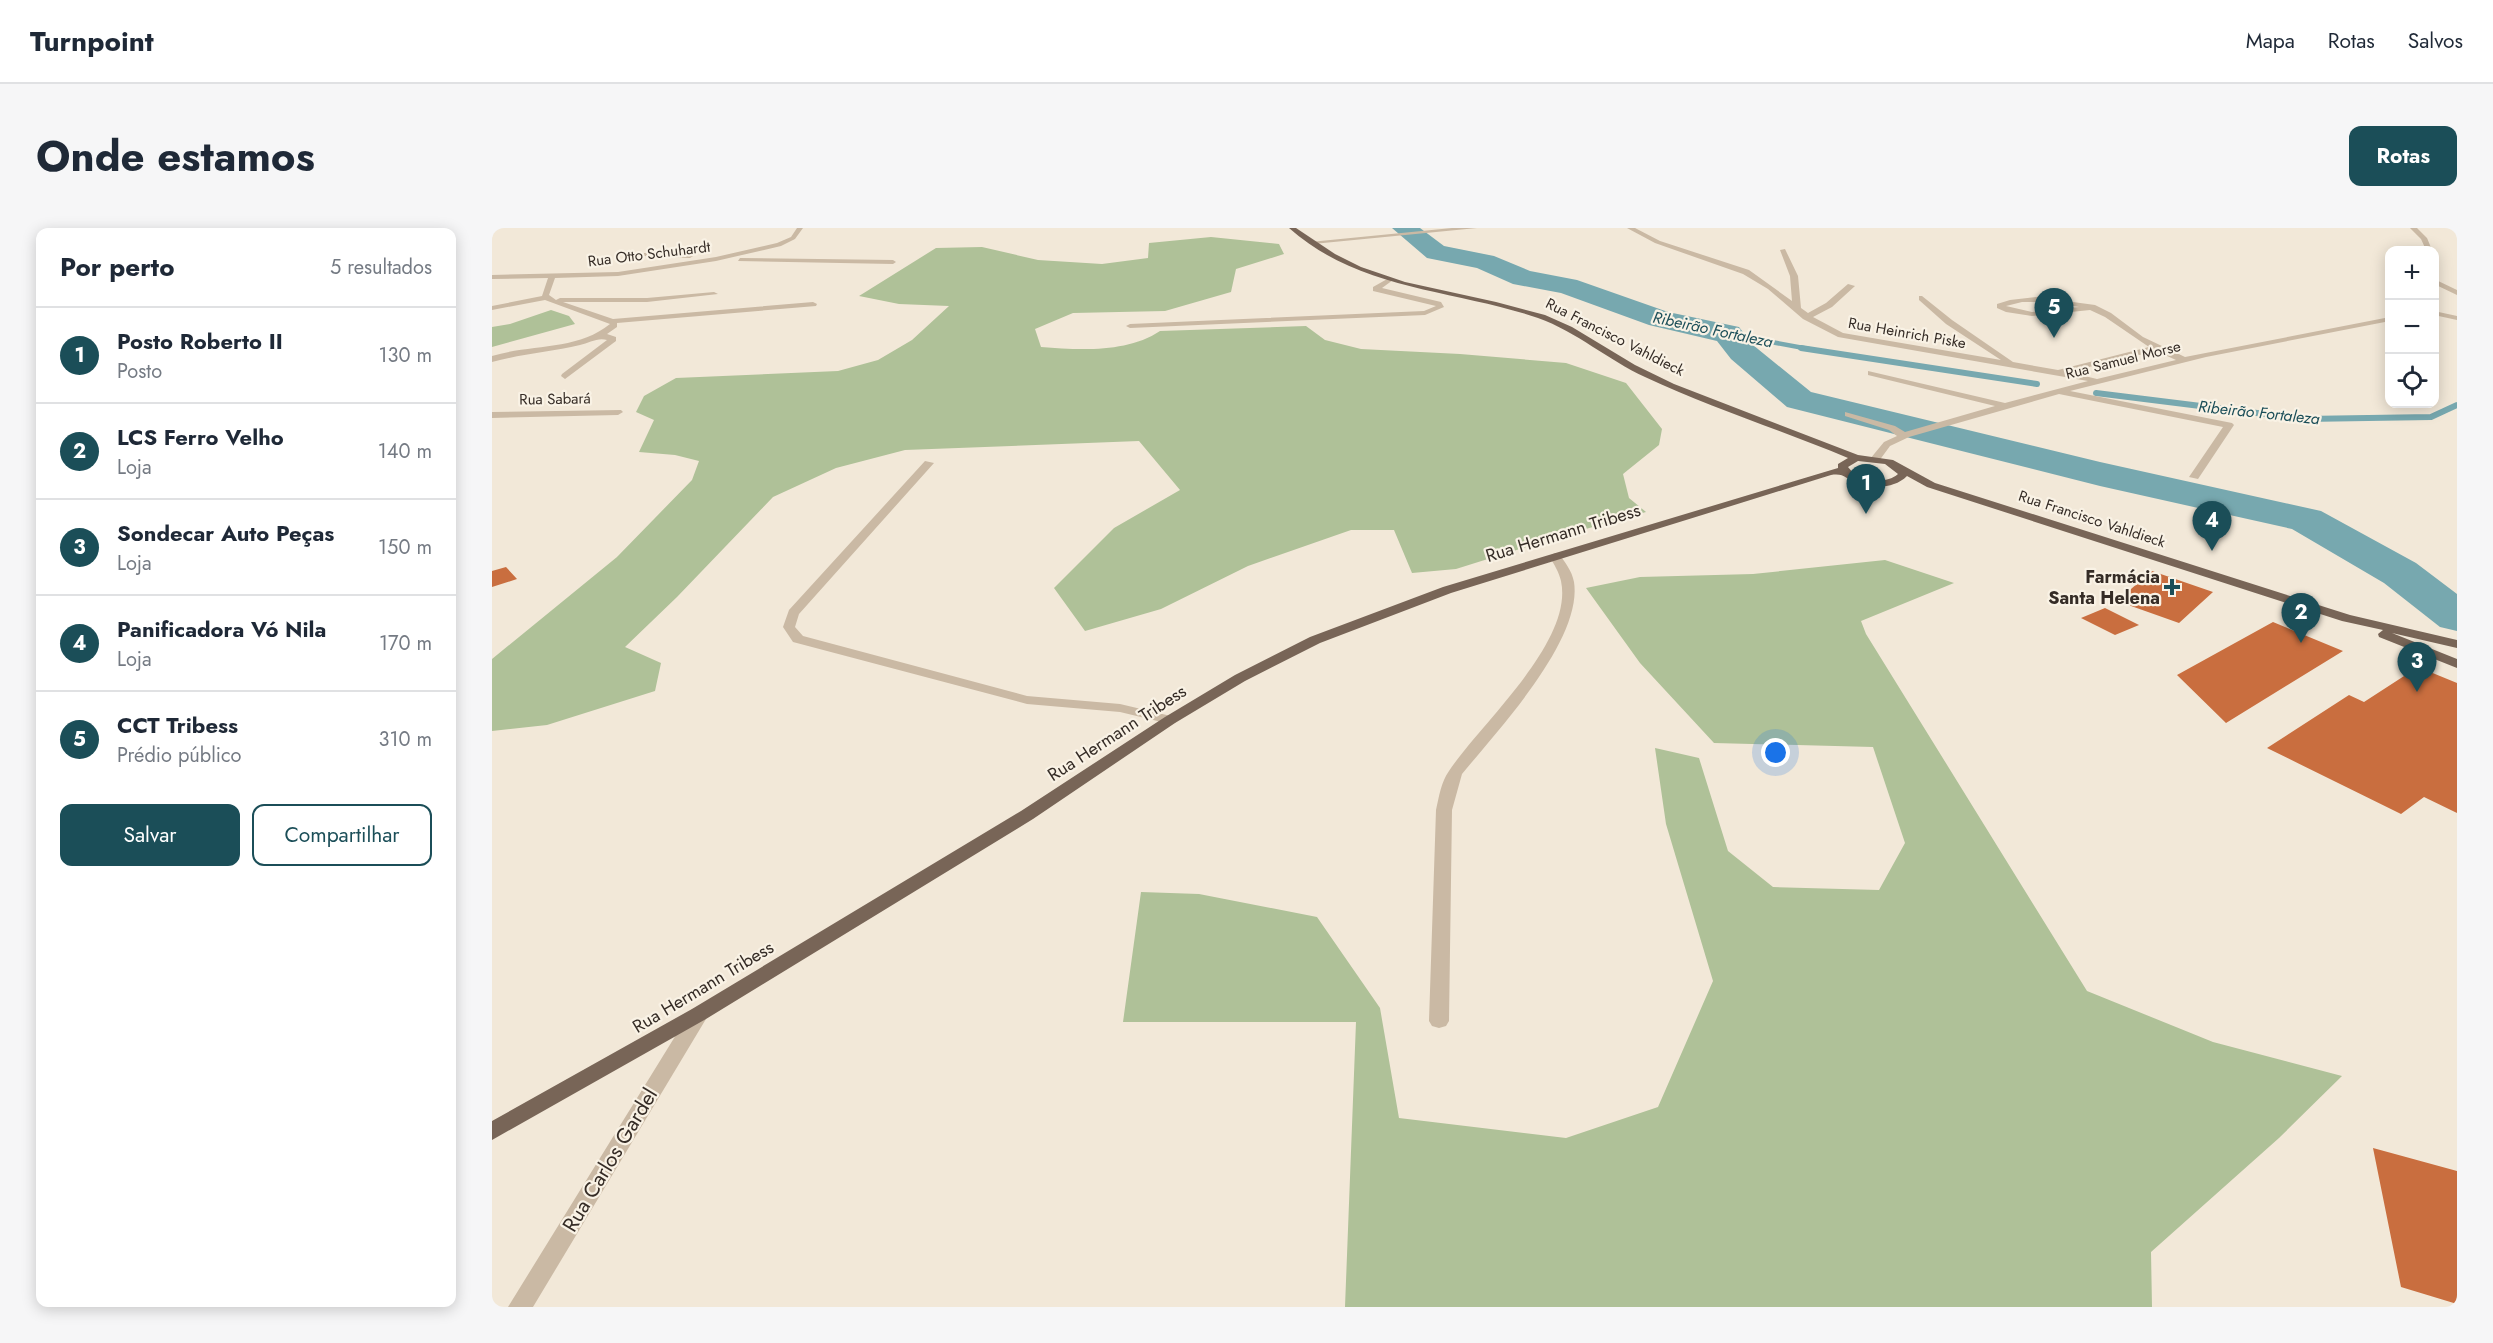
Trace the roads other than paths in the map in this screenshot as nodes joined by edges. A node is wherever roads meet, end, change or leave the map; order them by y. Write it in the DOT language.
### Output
graph roads {
  1 [pos="800,228"];
  2 [pos="1292,228"];
  3 [pos="1474,228"];
  4 [pos="1630,228"];
  5 [pos="2413,228"];
  6 [pos="1313,242"];
  7 [pos="2427,246"];
  8 [pos="1783,250"];
  9 [pos="644,255"];
  10 [pos="729,257"];
  11 [pos="716,259"];
  12 [pos="893,262"];
  13 [pos="494,276"];
  14 [pos="552,276"];
  15 [pos="1389,280"];
  16 [pos="2439,284"];
  17 [pos="1851,286"];
  18 [pos="2439,292"];
  19 [pos="2457,293"];
  20 [pos="714,294"];
  21 [pos="1922,298"];
  22 [pos="549,299"];
  23 [pos="813,304"];
  24 [pos="2092,307"];
  25 [pos="492,308"];
  26 [pos="1797,311"];
  27 [pos="2439,316"];
  28 [pos="1806,317"];
  29 [pos="2457,318"];
  30 [pos="612,321"];
  31 [pos="2385,321"];
  32 [pos="1130,326"];
  33 [pos="602,336"];
  34 [pos="2157,348"];
  35 [pos="492,359"];
  36 [pos="2186,360"];
  37 [pos="2015,366"];
  38 [pos="1871,373"];
  39 [pos="2056,373"];
  40 [pos="566,376"];
  41 [pos="2097,380"];
  42 [pos="2058,392"];
  43 [pos="2004,406"];
  44 [pos="618,412"];
  45 [pos="1848,414"];
  46 [pos="492,415"];
  47 [pos="1905,435"];
  48 [pos="1856,459"];
  49 [pos="1875,459"];
  50 [pos="929,464"];
  51 [pos="1901,469"];
  52 [pos="1843,470"];
  53 [pos="2194,477"];
  54 [pos="1813,478"];
  55 [pos="1857,479"];
  56 [pos="1890,482"];
  57 [pos="1931,485"];
  58 [pos="1555,556"];
  59 [pos="2346,618"];
  60 [pos="2455,642"];
  61 [pos="2457,664"];
  62 [pos="1170,720"];
  63 [pos="699,1014"];
  64 [pos="1439,1022"];
  65 [pos="492,1131"];
  66 [pos="520,1307"];
  1 -- 10 [label="street, Rua Otto Schuhardt"];
  2 -- 6 [label="main road, Rua Francisco Vahldieck"];
  3 -- 6 [label="street"];
  4 -- 26 [label="street, Rua Heinrich Piske"];
  5 -- 7 [label="street"];
  6 -- 15 [label="main road, Rua Francisco Vahldieck"];
  8 -- 26 [label="street"];
  9 -- 10 [label="street"];
  10 -- 11 [label="street, Rua Otto Schuhardt"];
  11 -- 12 [label="street"];
  11 -- 14 [label="street, Rua Otto Schuhardt"];
  13 -- 14 [label="street, Rua Otto Schuhardt"];
  14 -- 22 [label="street"];
  15 -- 32 [label="street"];
  15 -- 48 [label="main road, Rua Francisco Vahldieck"];
  16 -- 19 [label="street"];
  17 -- 28 [label="street"];
  18 -- 19 [label="street"];
  20 -- 22 [label="street"];
  21 -- 37 [label="street"];
  22 -- 25 [label="street"];
  22 -- 30 [label="street"];
  23 -- 30 [label="street"];
  24 -- 24 [label="street"];
  24 -- 34 [label="street"];
  26 -- 28 [label="street, Rua Heinrich Piske"];
  27 -- 29 [label="street"];
  28 -- 37 [label="street, Rua Heinrich Piske"];
  30 -- 33 [label="street"];
  31 -- 36 [label="street, Rua Samuel Morse"];
  33 -- 35 [label="street"];
  33 -- 40 [label="street"];
  34 -- 36 [label="street"];
  34 -- 39 [label="street"];
  36 -- 41 [label="street, Rua Samuel Morse"];
  37 -- 39 [label="street, Rua Heinrich Piske"];
  38 -- 43 [label="street"];
  39 -- 41 [label="street, Rua Heinrich Piske"];
  41 -- 42 [label="street, Rua Samuel Morse"];
  42 -- 43 [label="street, Rua Samuel Morse"];
  42 -- 53 [label="street"];
  43 -- 47 [label="street, Rua Samuel Morse"];
  44 -- 46 [label="street, Rua Sabará"];
  45 -- 47 [label="street"];
  47 -- 49 [label="street, Rua Samuel Morse"];
  48 -- 49 [label="main road, Rua Francisco Vahldieck"];
  48 -- 52 [label="main road"];
  49 -- 51 [label="main road, Rua Francisco Vahldieck"];
  50 -- 62 [label="street"];
  51 -- 56 [label="main road"];
  51 -- 57 [label="main road, Rua Francisco Vahldieck"];
  52 -- 54 [label="main road, Rua Hermann Tribess"];
  52 -- 55 [label="main road, Rua Francisco Vahldieck"];
  54 -- 55 [label="main road, Rua Hermann Tribess"];
  54 -- 58 [label="main road, Rua Hermann Tribess"];
  55 -- 56 [label="main road, Rua Francisco Vahldieck"];
  56 -- 57 [label="main road, Rua Francisco Vahldieck"];
  57 -- 59 [label="main road, Rua Francisco Vahldieck"];
  58 -- 62 [label="main road, Rua Hermann Tribess"];
  58 -- 64 [label="street"];
  59 -- 60 [label="main road, Rua Francisco Vahldieck"];
  59 -- 61 [label="main road, Rua Francisco Vahldieck"];
  62 -- 63 [label="main road, Rua Hermann Tribess"];
  63 -- 65 [label="main road, Rua Hermann Tribess"];
  63 -- 66 [label="street, Rua Carlos Gardel"];
}
